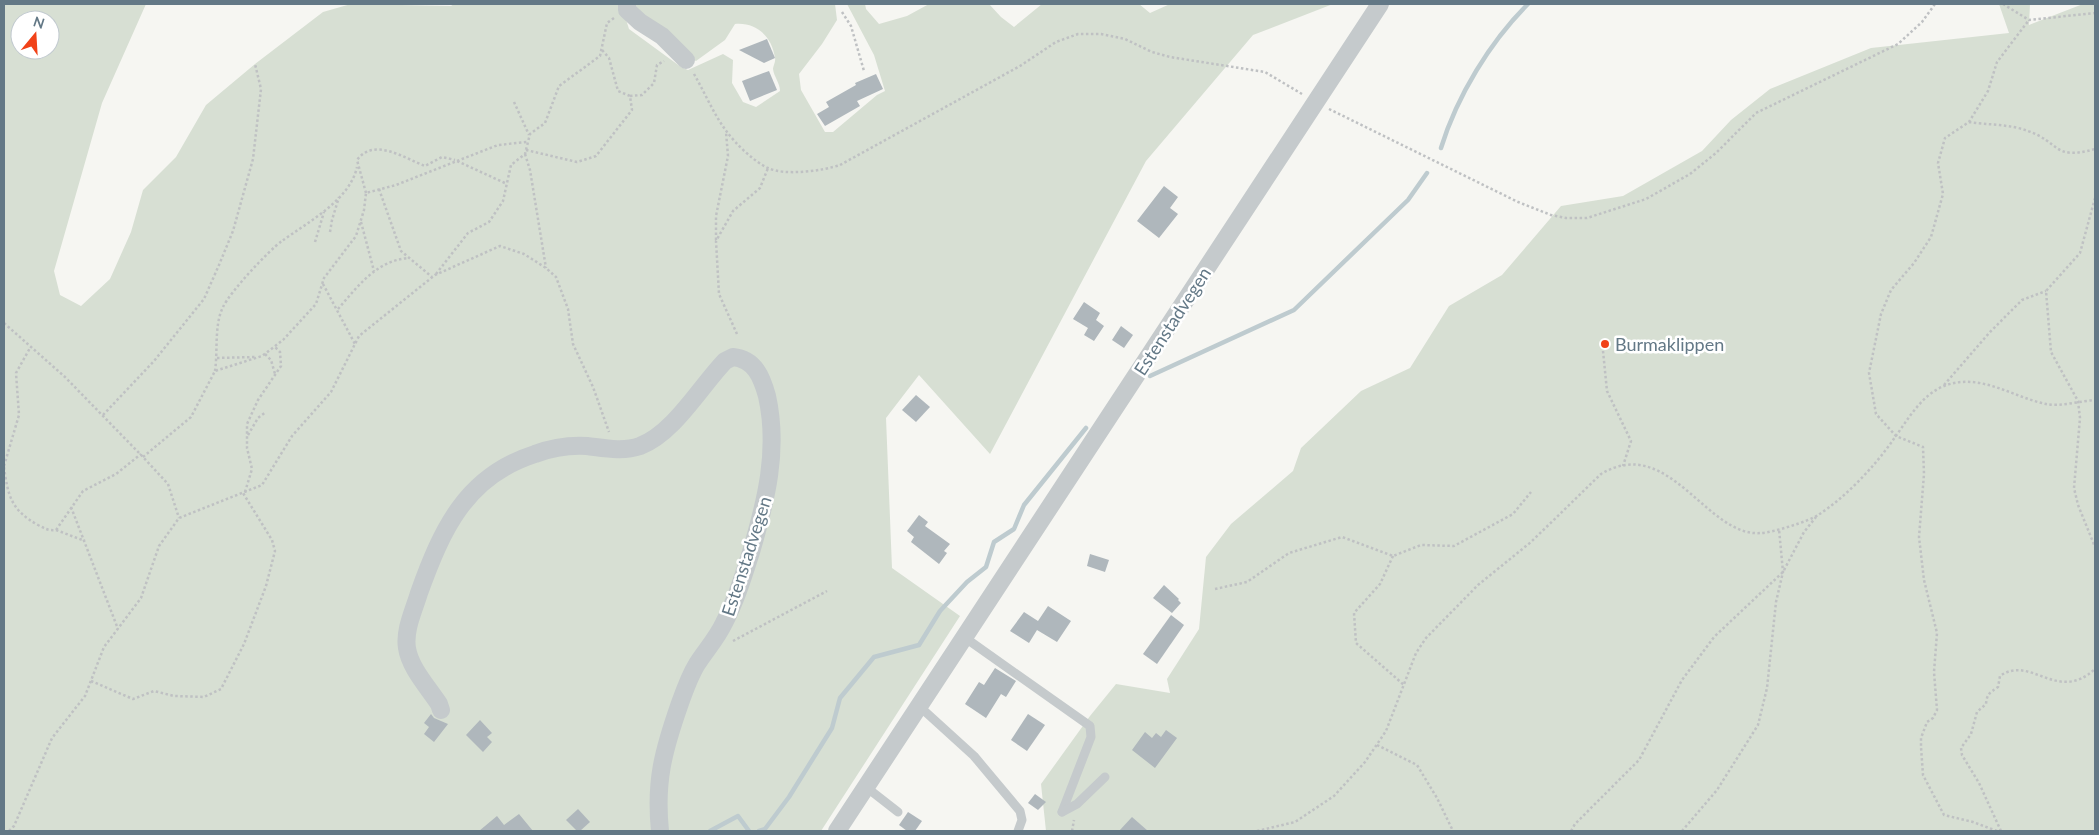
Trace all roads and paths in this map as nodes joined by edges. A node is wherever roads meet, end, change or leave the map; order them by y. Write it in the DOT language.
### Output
graph roads {
  1 [pos="1380,4"];
  2 [pos="1935,4"];
  3 [pos="2003,4"];
  4 [pos="627,7"];
  5 [pos="842,12"];
  6 [pos="2095,13"];
  7 [pos="2029,20"];
  8 [pos="602,49"];
  9 [pos="683,57"];
  10 [pos="254,64"];
  11 [pos="864,71"];
  12 [pos="630,96"];
  13 [pos="514,102"];
  14 [pos="1315,102"];
  15 [pos="1969,122"];
  16 [pos="726,132"];
  17 [pos="529,136"];
  18 [pos="528,142"];
  19 [pos="2095,148"];
  20 [pos="526,150"];
  21 [pos="525,154"];
  22 [pos="457,161"];
  23 [pos="357,167"];
  24 [pos="768,168"];
  25 [pos="507,184"];
  26 [pos="379,189"];
  27 [pos="366,193"];
  28 [pos="341,194"];
  29 [pos="2095,198"];
  30 [pos="325,210"];
  31 [pos="360,222"];
  32 [pos="330,232"];
  33 [pos="716,241"];
  34 [pos="315,242"];
  35 [pos="409,258"];
  36 [pos="546,268"];
  37 [pos="374,271"];
  38 [pos="433,276"];
  39 [pos="322,282"];
  40 [pos="2046,292"];
  41 [pos="338,309"];
  42 [pos="4,323"];
  43 [pos="737,334"];
  44 [pos="355,344"];
  45 [pos="274,347"];
  46 [pos="30,348"];
  47 [pos="1603,351"];
  48 [pos="265,354"];
  49 [pos="217,358"];
  50 [pos="257,358"];
  51 [pos="215,371"];
  52 [pos="275,374"];
  53 [pos="1943,386"];
  54 [pos="2095,400"];
  55 [pos="2078,401"];
  56 [pos="266,412"];
  57 [pos="103,415"];
  58 [pos="247,436"];
  59 [pos="1896,436"];
  60 [pos="616,449"];
  61 [pos="142,456"];
  62 [pos="1623,466"];
  63 [pos="4,467"];
  64 [pos="243,492"];
  65 [pos="1531,492"];
  66 [pos="71,507"];
  67 [pos="1817,516"];
  68 [pos="179,518"];
  69 [pos="1780,529"];
  70 [pos="56,530"];
  71 [pos="85,541"];
  72 [pos="2095,547"];
  73 [pos="1394,556"];
  74 [pos="1783,572"];
  75 [pos="1215,588"];
  76 [pos="827,591"];
  77 [pos="118,629"];
  78 [pos="964,637"];
  79 [pos="715,639"];
  80 [pos="2095,669"];
  81 [pos="91,681"];
  82 [pos="1404,685"];
  83 [pos="919,706"];
  84 [pos="441,710"];
  85 [pos="1377,745"];
  86 [pos="1105,777"];
  87 [pos="866,787"];
  88 [pos="898,812"];
  89 [pos="1267,829"];
  90 [pos="9,831"];
  91 [pos="660,831"];
  92 [pos="837,831"];
  93 [pos="1018,831"];
  94 [pos="1257,831"];
  95 [pos="1453,831"];
  96 [pos="1572,831"];
  97 [pos="1682,831"];
  98 [pos="1997,831"];
  99 [pos="2001,831"];
  1 -- 14 [label="street, Estenstadvegen"];
  2 -- 14 [label="path"];
  3 -- 7 [label="path"];
  4 -- 8 [label="path"];
  4 -- 9 [label="street"];
  5 -- 11 [label="path"];
  6 -- 7 [label="path"];
  7 -- 15 [label="path"];
  8 -- 12 [label="path"];
  8 -- 17 [label="path"];
  9 -- 12 [label="path"];
  9 -- 16 [label="path"];
  10 -- 57 [label="path"];
  12 -- 20 [label="path"];
  13 -- 17 [label="path"];
  14 -- 24 [label="path"];
  14 -- 78 [label="street, Estenstadvegen"];
  15 -- 19 [label="path"];
  15 -- 59 [label="path"];
  16 -- 24 [label="path"];
  16 -- 33 [label="path"];
  17 -- 18 [label="path"];
  18 -- 20 [label="path"];
  18 -- 22 [label="path"];
  20 -- 21 [label="path"];
  21 -- 25 [label="path"];
  21 -- 36 [label="path"];
  22 -- 23 [label="path"];
  22 -- 25 [label="path"];
  22 -- 26 [label="path"];
  23 -- 27 [label="path"];
  23 -- 28 [label="path"];
  24 -- 33 [label="path"];
  25 -- 38 [label="path"];
  26 -- 27 [label="path"];
  26 -- 35 [label="path"];
  27 -- 31 [label="path"];
  28 -- 30 [label="path"];
  28 -- 32 [label="path"];
  29 -- 40 [label="path"];
  30 -- 34 [label="path"];
  30 -- 49 [label="path"];
  31 -- 37 [label="path"];
  31 -- 39 [label="path"];
  33 -- 43 [label="path"];
  35 -- 37 [label="path"];
  35 -- 38 [label="path"];
  36 -- 38 [label="path"];
  36 -- 60 [label="path"];
  37 -- 41 [label="path"];
  38 -- 44 [label="path"];
  39 -- 41 [label="path"];
  39 -- 45 [label="path"];
  40 -- 53 [label="path"];
  40 -- 55 [label="path"];
  41 -- 44 [label="path"];
  42 -- 46 [label="path"];
  44 -- 64 [label="path"];
  45 -- 48 [label="path"];
  45 -- 52 [label="path"];
  46 -- 57 [label="path"];
  46 -- 63 [label="path"];
  47 -- 62 [label="path"];
  48 -- 50 [label="path"];
  48 -- 52 [label="path"];
  49 -- 50 [label="path"];
  49 -- 51 [label="path"];
  50 -- 51 [label="path"];
  51 -- 61 [label="path"];
  52 -- 58 [label="path"];
  53 -- 55 [label="path"];
  53 -- 59 [label="path"];
  54 -- 55 [label="path"];
  55 -- 72 [label="path"];
  56 -- 58 [label="path"];
  57 -- 61 [label="path"];
  58 -- 64 [label="path"];
  59 -- 67 [label="path"];
  59 -- 98 [label="path"];
  60 -- 79 [label="street, Estenstadvegen"];
  60 -- 84 [label="street, Estenstadvegen"];
  61 -- 66 [label="path"];
  61 -- 68 [label="path"];
  62 -- 69 [label="path"];
  62 -- 82 [label="path"];
  63 -- 70 [label="path"];
  64 -- 68 [label="path"];
  64 -- 81 [label="path"];
  65 -- 73 [label="path"];
  66 -- 70 [label="path"];
  66 -- 71 [label="path"];
  67 -- 69 [label="path"];
  67 -- 74 [label="path"];
  68 -- 77 [label="path"];
  69 -- 74 [label="path"];
  70 -- 71 [label="path"];
  71 -- 77 [label="path"];
  73 -- 75 [label="path"];
  73 -- 82 [label="path"];
  74 -- 96 [label="path"];
  74 -- 97 [label="path"];
  76 -- 79 [label="path"];
  77 -- 81 [label="path"];
  78 -- 83 [label="street, Estenstadvegen"];
  78 -- 86 [label="lane"];
  79 -- 91 [label="street, Estenstadvegen"];
  80 -- 99 [label="path"];
  81 -- 90 [label="path"];
  82 -- 85 [label="path"];
  83 -- 87 [label="street, Estenstadvegen"];
  83 -- 93 [label="lane"];
  85 -- 89 [label="path"];
  85 -- 95 [label="path"];
  87 -- 88 [label="lane"];
  87 -- 92 [label="street, Estenstadvegen"];
  89 -- 94 [label="path"];
}
